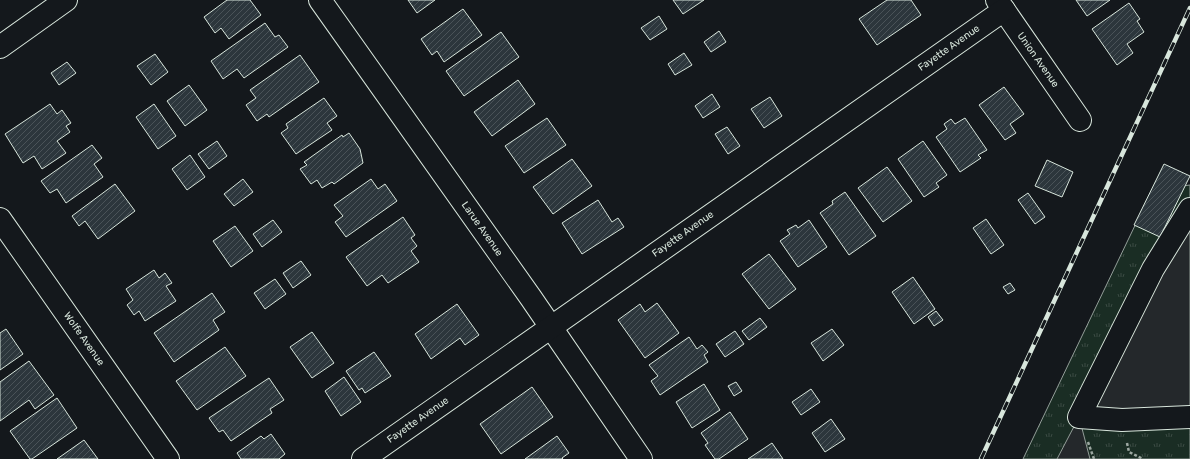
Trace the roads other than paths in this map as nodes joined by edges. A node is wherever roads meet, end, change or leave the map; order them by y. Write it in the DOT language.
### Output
graph roads {
  1 [pos="66,0"];
  2 [pos="320,0"];
  3 [pos="1000,5"];
  4 [pos="0,47"];
  5 [pos="1080,120"];
  6 [pos="1190,209"];
  7 [pos="0,219"];
  8 [pos="550,327"];
  9 [pos="1190,418"];
  10 [pos="168,459"];
  11 [pos="363,459"];
  12 [pos="641,459"];
  1 -- 4 [label="street"];
  2 -- 8 [label="street, Larue Avenue"];
  3 -- 5 [label="street, Union Avenue"];
  3 -- 8 [label="street, Fayette Avenue"];
  6 -- 9 [label="street"];
  7 -- 10 [label="street, Wolfe Avenue"];
  8 -- 11 [label="street, Fayette Avenue"];
  8 -- 12 [label="street, Larue Avenue"];
}
